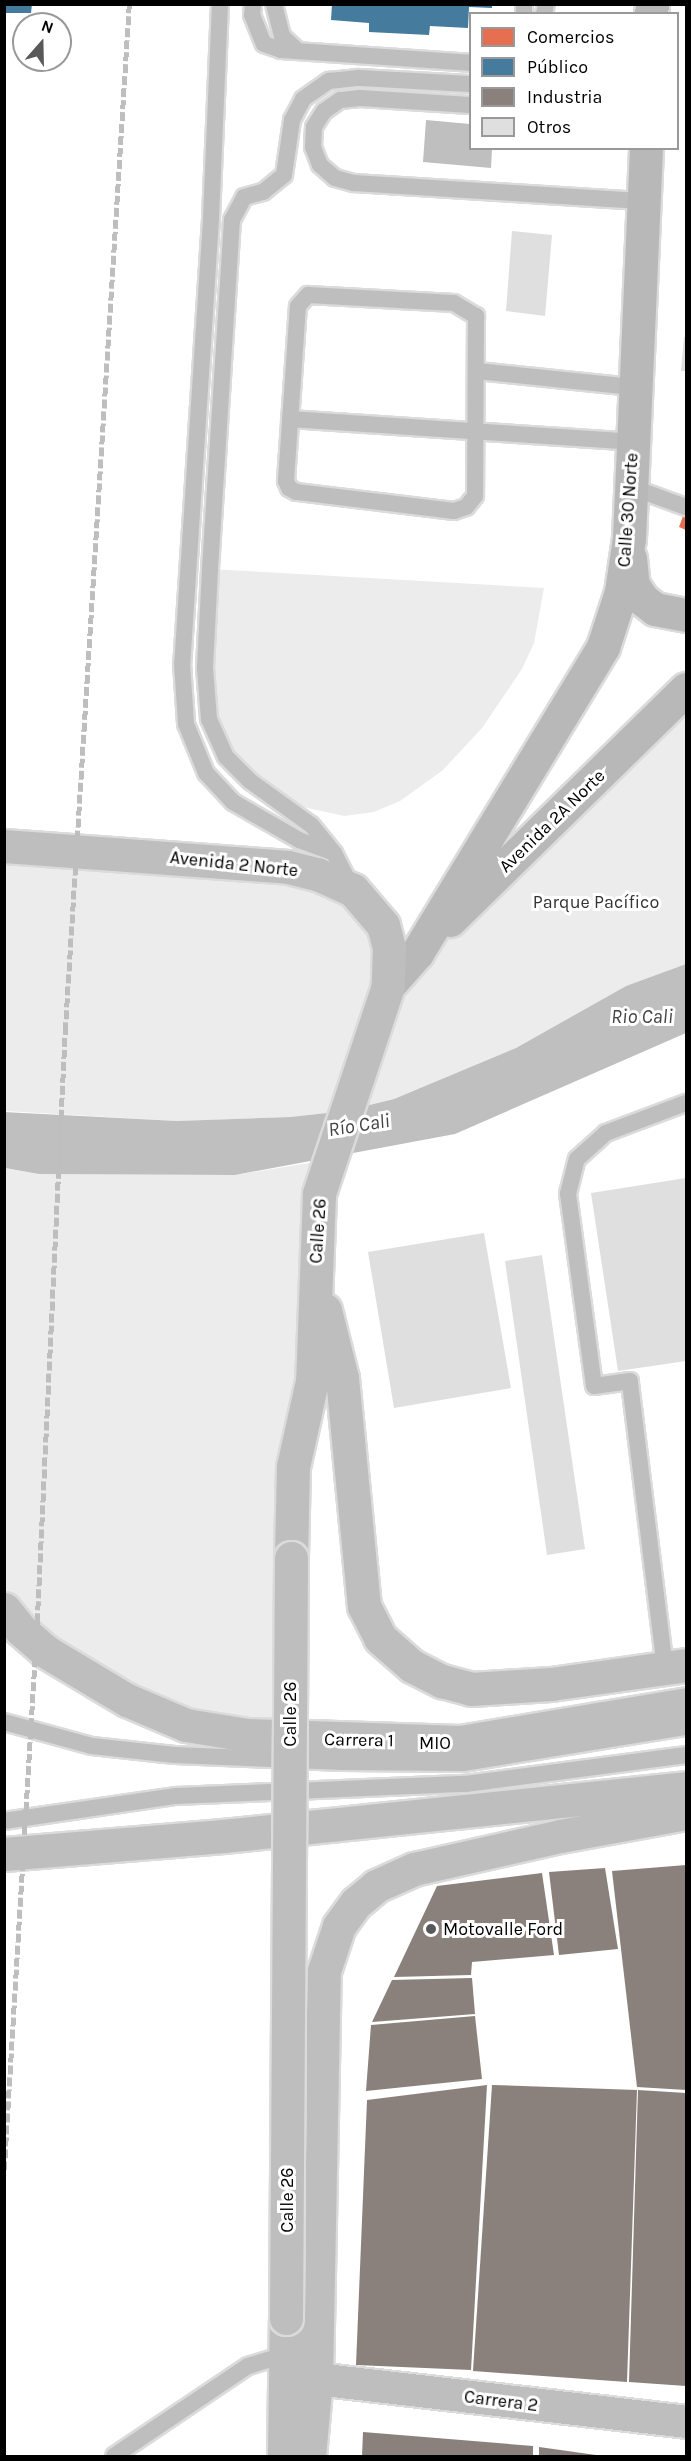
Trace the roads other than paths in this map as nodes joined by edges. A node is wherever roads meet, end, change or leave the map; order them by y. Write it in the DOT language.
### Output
graph roads {
  1 [pos="220,4"];
  2 [pos="253,4"];
  3 [pos="274,4"];
  4 [pos="298,51"];
  5 [pos="469,63"];
  6 [pos="469,84"];
  7 [pos="469,105"];
  8 [pos="646,150"];
  9 [pos="644,201"];
  10 [pos="478,371"];
  11 [pos="634,387"];
  12 [pos="290,419"];
  13 [pos="476,431"];
  14 [pos="632,442"];
  15 [pos="631,487"];
  16 [pos="686,507"];
  17 [pos="629,538"];
  18 [pos="687,615"];
  19 [pos="687,689"];
  20 [pos="4,846"];
  21 [pos="334,853"];
  22 [pos="353,890"];
  23 [pos="417,953"];
  24 [pos="388,986"];
  25 [pos="687,1103"];
  26 [pos="315,1269"];
  27 [pos="12,1619"];
  28 [pos="676,1666"];
  29 [pos="687,1704"];
  30 [pos="4,1722"];
  31 [pos="687,1727"];
  32 [pos="687,1755"];
  33 [pos="687,1788"];
  34 [pos="687,1814"];
  35 [pos="4,1821"];
  36 [pos="4,1854"];
  37 [pos="285,2355"];
  38 [pos="316,2379"];
  39 [pos="687,2422"];
  40 [pos="114,2457"];
  41 [pos="284,2457"];
  42 [pos="309,2457"];
  1 -- 21 [label="lane"];
  2 -- 4 [label="lane"];
  3 -- 4 [label="lane"];
  4 -- 5 [label="lane"];
  6 -- 21 [label="lane"];
  7 -- 9 [label="lane"];
  8 -- 9 [label="main road, Calle 30 Norte"];
  9 -- 11 [label="main road, Calle 30 Norte"];
  10 -- 11 [label="lane"];
  10 -- 12 [label="lane"];
  10 -- 13 [label="lane"];
  11 -- 14 [label="main road, Calle 30 Norte"];
  12 -- 13 [label="lane"];
  12 -- 13 [label="lane"];
  13 -- 14 [label="lane"];
  14 -- 15 [label="main road, Calle 30 Norte"];
  15 -- 16 [label="lane"];
  15 -- 17 [label="main road, Calle 30 Norte"];
  17 -- 18 [label="main road"];
  17 -- 23 [label="main road, Calle 30 Norte"];
  19 -- 23 [label="main road, Avenida 2A Norte"];
  20 -- 22 [label="main road, Avenida 2 Norte"];
  21 -- 22 [label="lane"];
  22 -- 24 [label="main road, Avenida 2 Norte"];
  23 -- 24 [label="main road, Calle 30 Norte"];
  24 -- 26 [label="main road, Calle 26"];
  25 -- 28 [label="lane"];
  26 -- 28 [label="main road"];
  26 -- 37 [label="main road, Calle 26, bridge"];
  27 -- 29 [label="main road, Carrera 1"];
  30 -- 31 [label="lane, MIO"];
  32 -- 35 [label="lane"];
  33 -- 36 [label="main road"];
  34 -- 38 [label="main road"];
  37 -- 40 [label="lane"];
  37 -- 41 [label="main road, Calle 26"];
  38 -- 39 [label="street, Carrera 2"];
  38 -- 42 [label="main road"];
}
